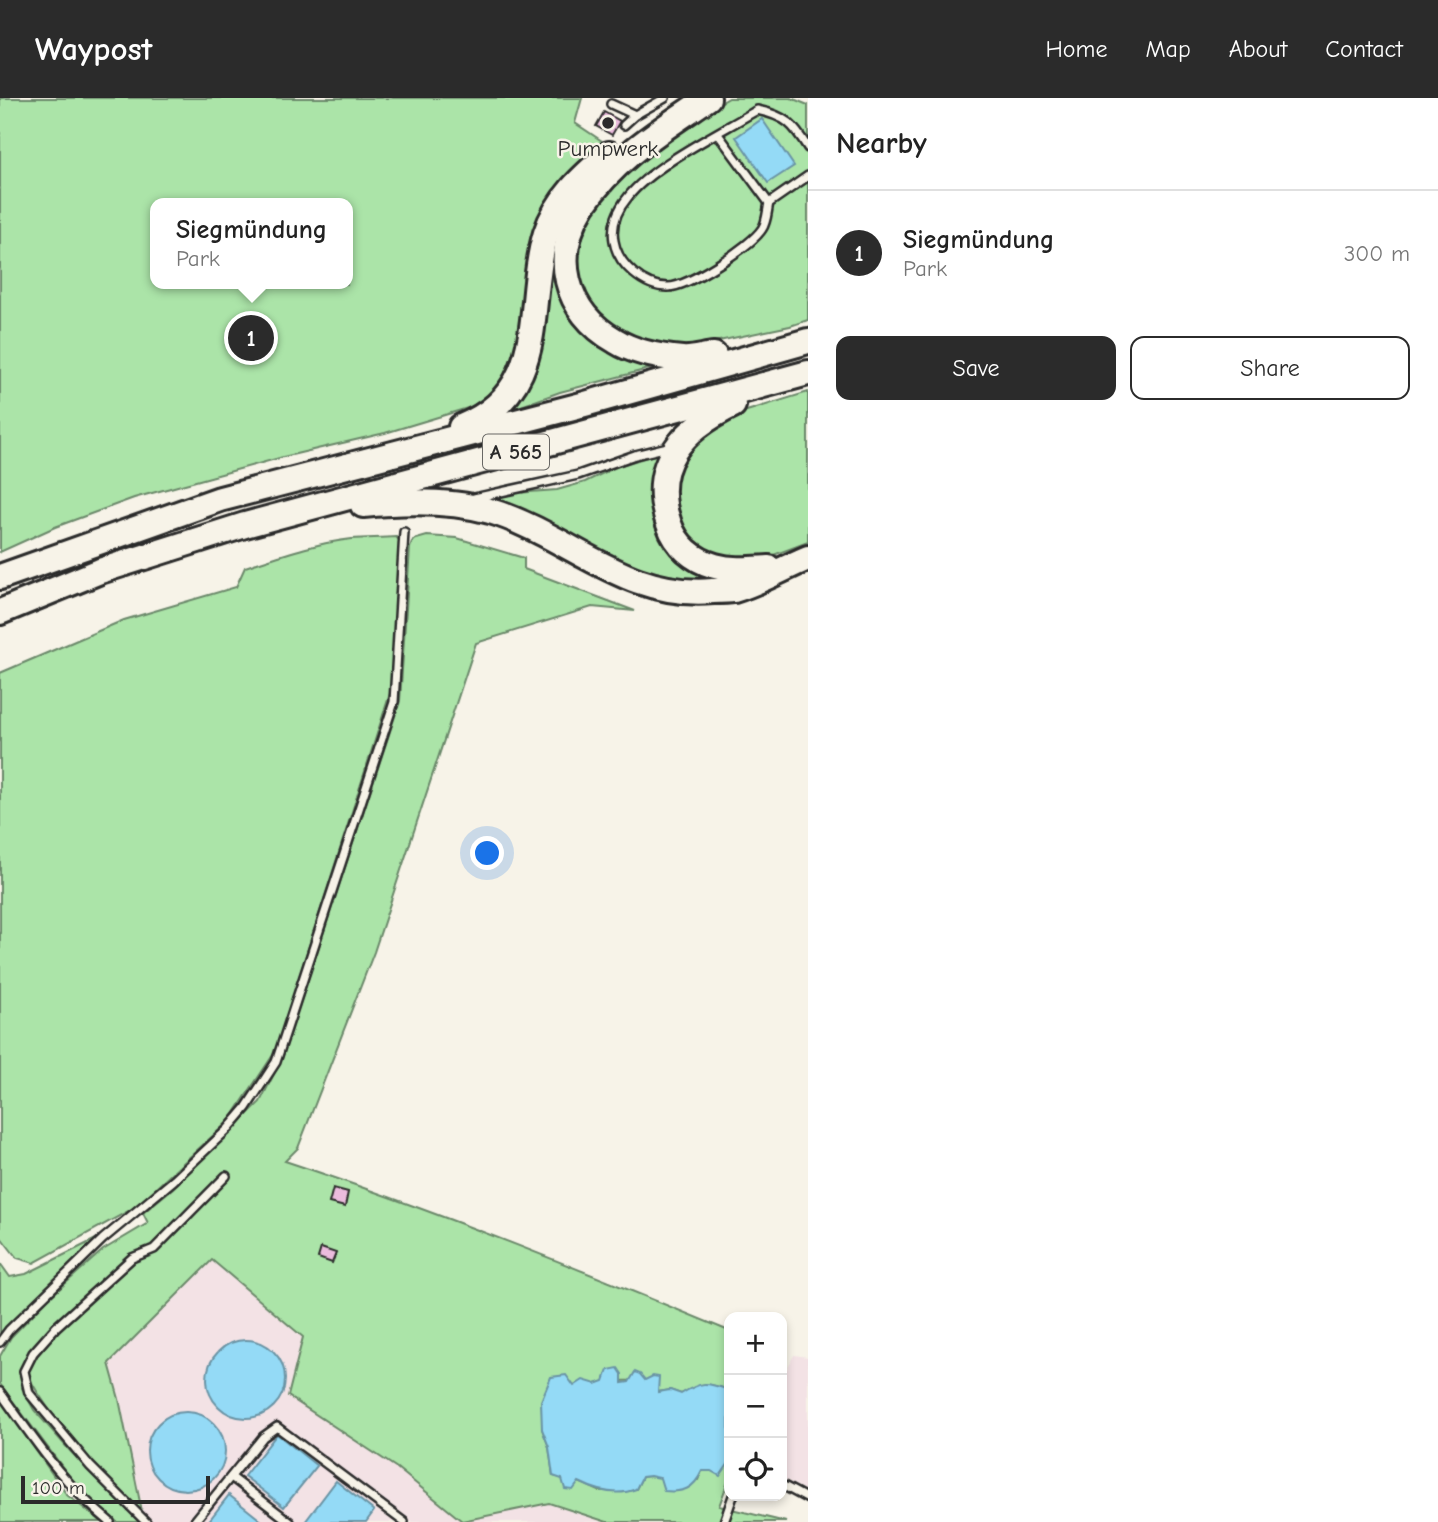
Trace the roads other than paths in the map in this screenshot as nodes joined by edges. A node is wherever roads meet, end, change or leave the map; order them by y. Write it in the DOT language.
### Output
graph roads {
  1 [pos="666,98"];
  2 [pos="686,98"];
  3 [pos="708,98"];
  4 [pos="611,104"];
  5 [pos="635,115"];
  6 [pos="624,125"];
  7 [pos="718,134"];
  8 [pos="808,148"];
  9 [pos="808,176"];
  10 [pos="769,203"];
  11 [pos="808,340"];
  12 [pos="798,376"];
  13 [pos="679,444"];
  14 [pos="396,453"];
  15 [pos="449,504"];
  16 [pos="245,525"];
  17 [pos="404,532"];
  18 [pos="808,558"];
  19 [pos="785,567"];
  20 [pos="0,577"];
  21 [pos="0,612"];
  22 [pos="226,1177"];
  23 [pos="0,1342"];
  24 [pos="0,1392"];
  25 [pos="231,1477"];
  26 [pos="787,1488"];
  27 [pos="808,1499"];
  28 [pos="731,1501"];
  29 [pos="110,1522"];
  30 [pos="146,1522"];
  31 [pos="194,1522"];
  32 [pos="290,1522"];
  33 [pos="404,1522"];
  34 [pos="724,1522"];
  1 -- 5 [label="lane"];
  2 -- 14 [label="highway"];
  3 -- 11 [label="highway"];
  4 -- 5 [label="lane"];
  5 -- 6 [label="lane"];
  7 -- 8 [label="lane"];
  7 -- 10 [label="lane"];
  7 -- 10 [label="lane"];
  9 -- 10 [label="lane"];
  11 -- 14 [label="highway, A 565"];
  12 -- 13 [label="highway"];
  12 -- 16 [label="highway, A 565"];
  13 -- 15 [label="lane"];
  13 -- 19 [label="highway"];
  14 -- 20 [label="highway, A 565"];
  15 -- 16 [label="highway"];
  15 -- 19 [label="highway"];
  16 -- 21 [label="highway, A 565"];
  17 -- 23 [label="lane"];
  18 -- 19 [label="highway"];
  22 -- 30 [label="lane"];
  24 -- 29 [label="lane"];
  25 -- 31 [label="lane"];
  25 -- 32 [label="lane"];
  25 -- 33 [label="lane"];
  26 -- 27 [label="lane"];
  28 -- 34 [label="lane"];
}
